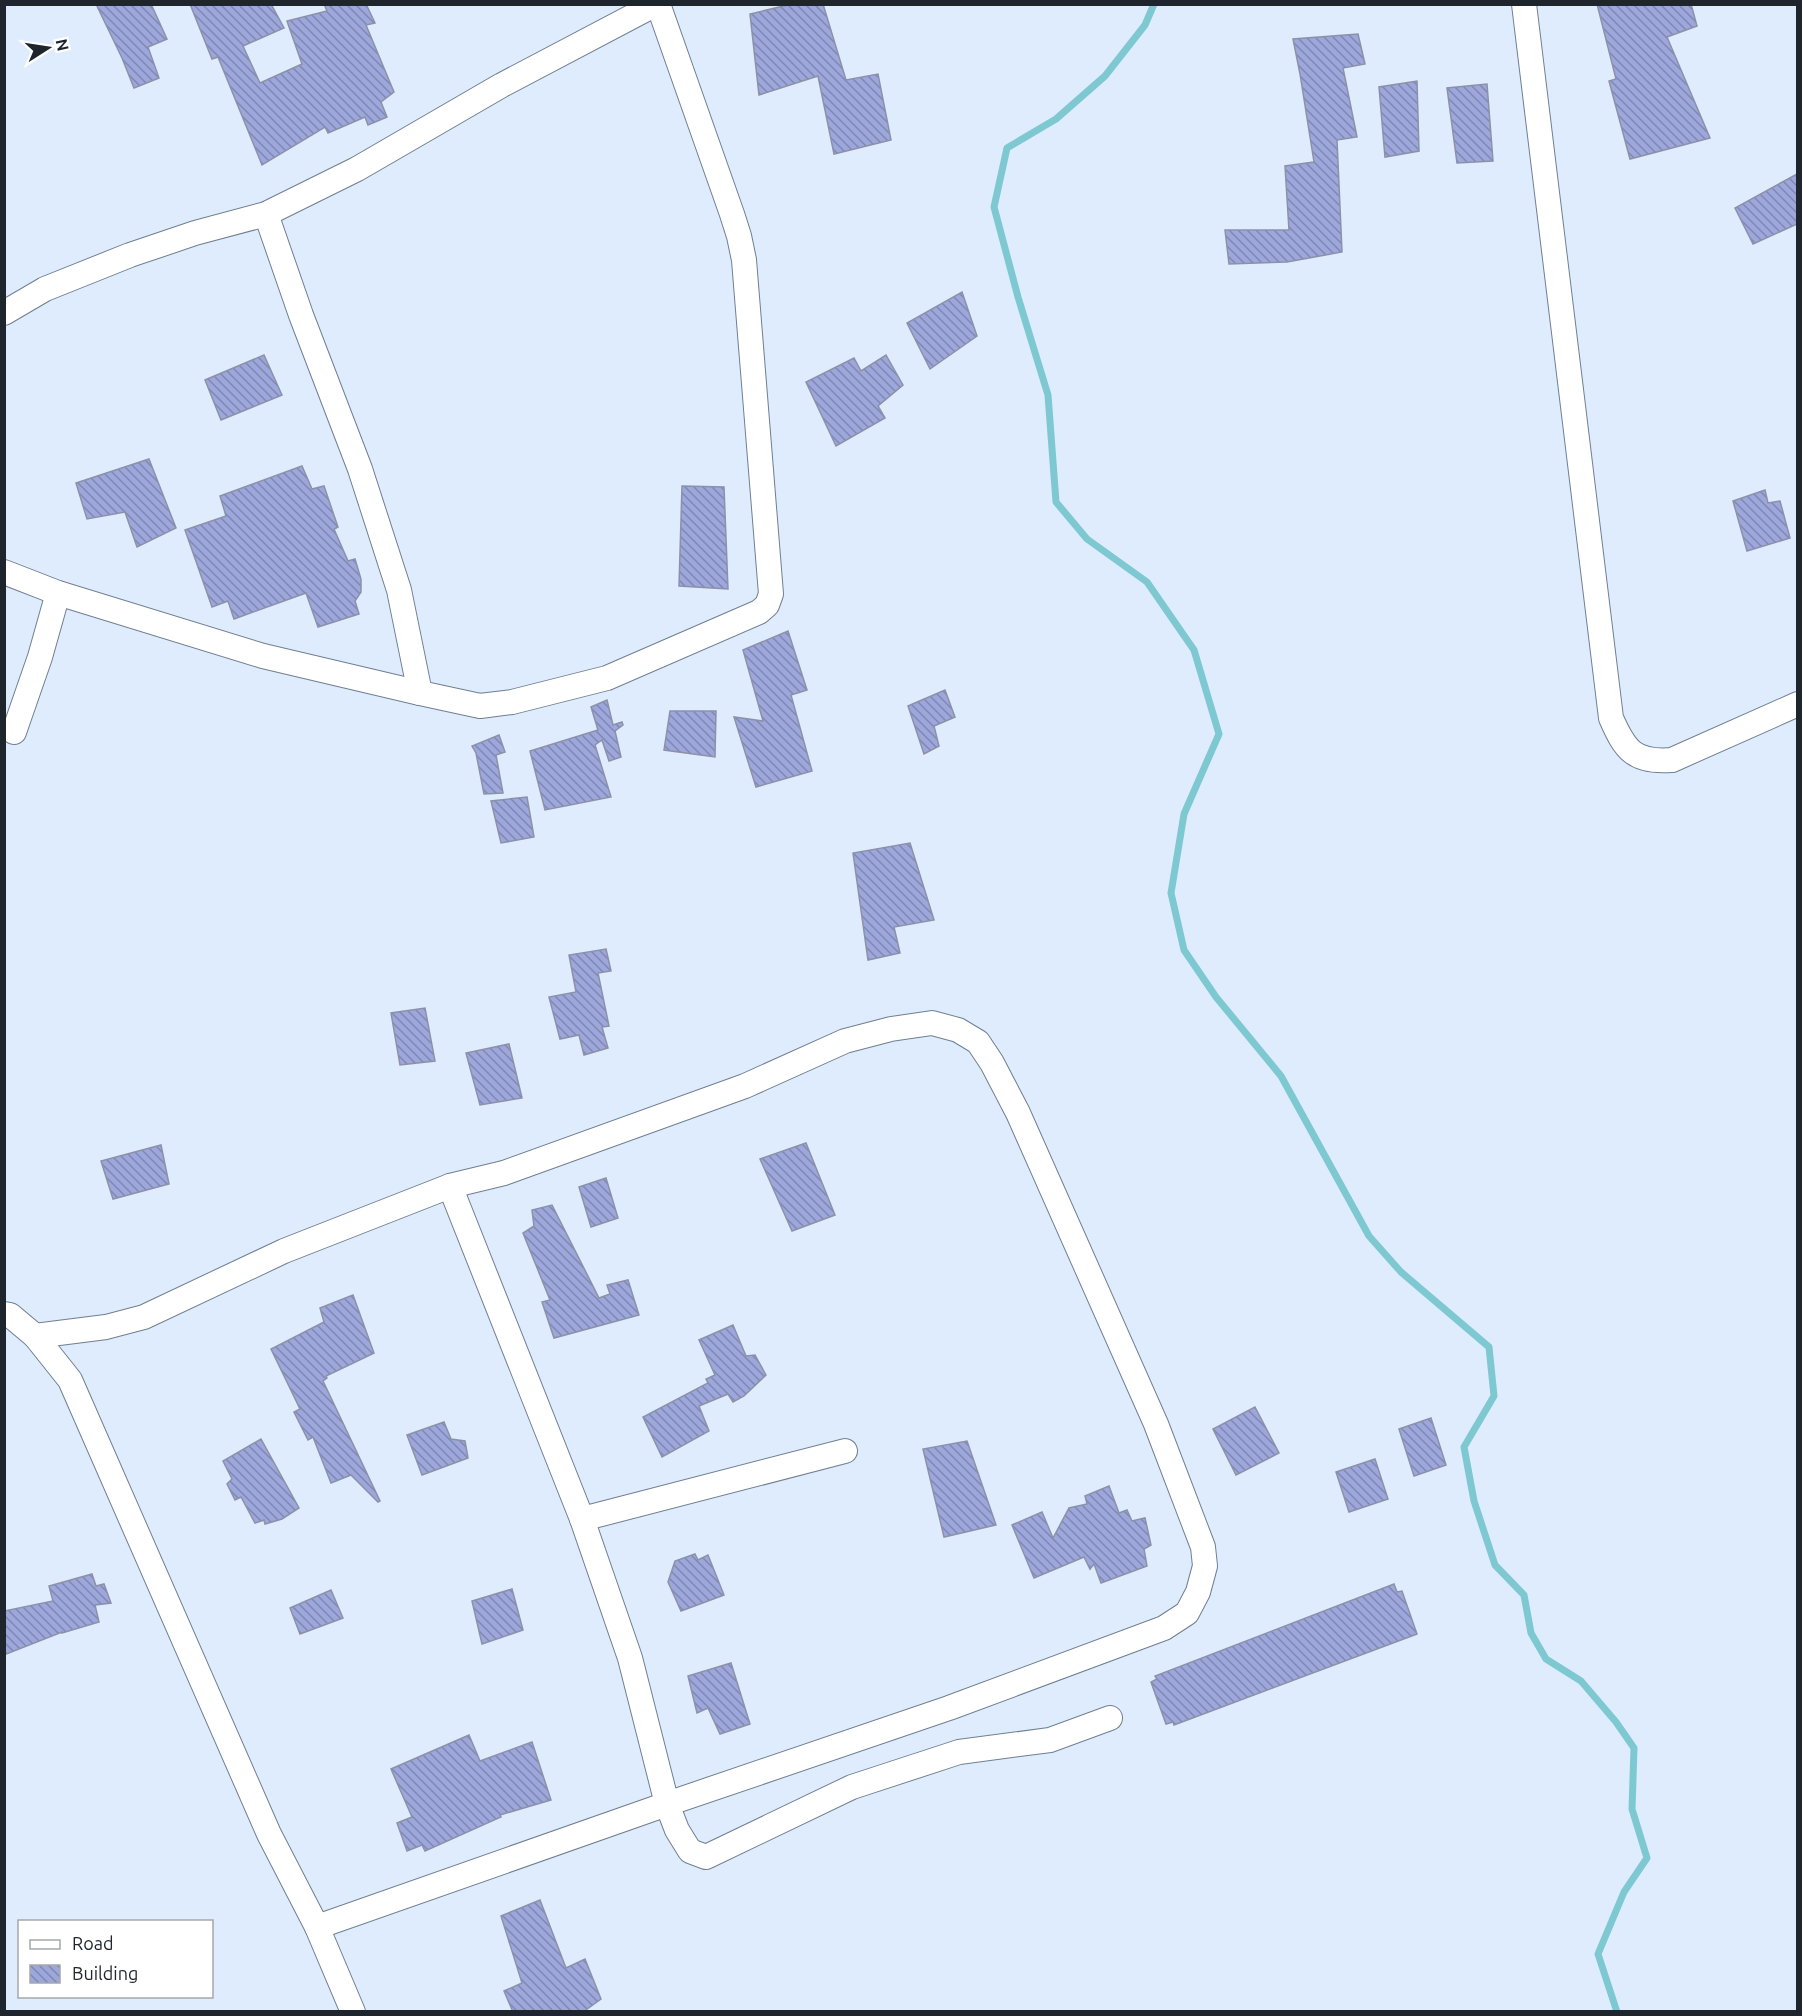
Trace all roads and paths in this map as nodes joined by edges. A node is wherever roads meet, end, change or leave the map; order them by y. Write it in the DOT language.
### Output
graph roads {
  1 [pos="657,4"];
  2 [pos="1524,4"];
  3 [pos="266,214"];
  4 [pos="4,313"];
  5 [pos="4,572"];
  6 [pos="58,593"];
  7 [pos="420,693"];
  8 [pos="1797,704"];
  9 [pos="14,732"];
  10 [pos="450,1186"];
  11 [pos="4,1314"];
  12 [pos="35,1336"];
  13 [pos="845,1451"];
  14 [pos="582,1519"];
  15 [pos="1110,1719"];
  16 [pos="666,1804"];
  17 [pos="317,1927"];
  18 [pos="353,2012"];
  1 -- 3 [label="street"];
  1 -- 7 [label="street"];
  2 -- 8 [label="street"];
  3 -- 4 [label="street"];
  3 -- 7 [label="street"];
  5 -- 6 [label="street"];
  6 -- 7 [label="street"];
  6 -- 9 [label="street"];
  10 -- 12 [label="street"];
  10 -- 14 [label="street"];
  10 -- 16 [label="street"];
  11 -- 12 [label="street"];
  12 -- 17 [label="street"];
  13 -- 14 [label="street"];
  14 -- 16 [label="street"];
  15 -- 16 [label="street"];
  16 -- 17 [label="street"];
  17 -- 18 [label="street"];
}
